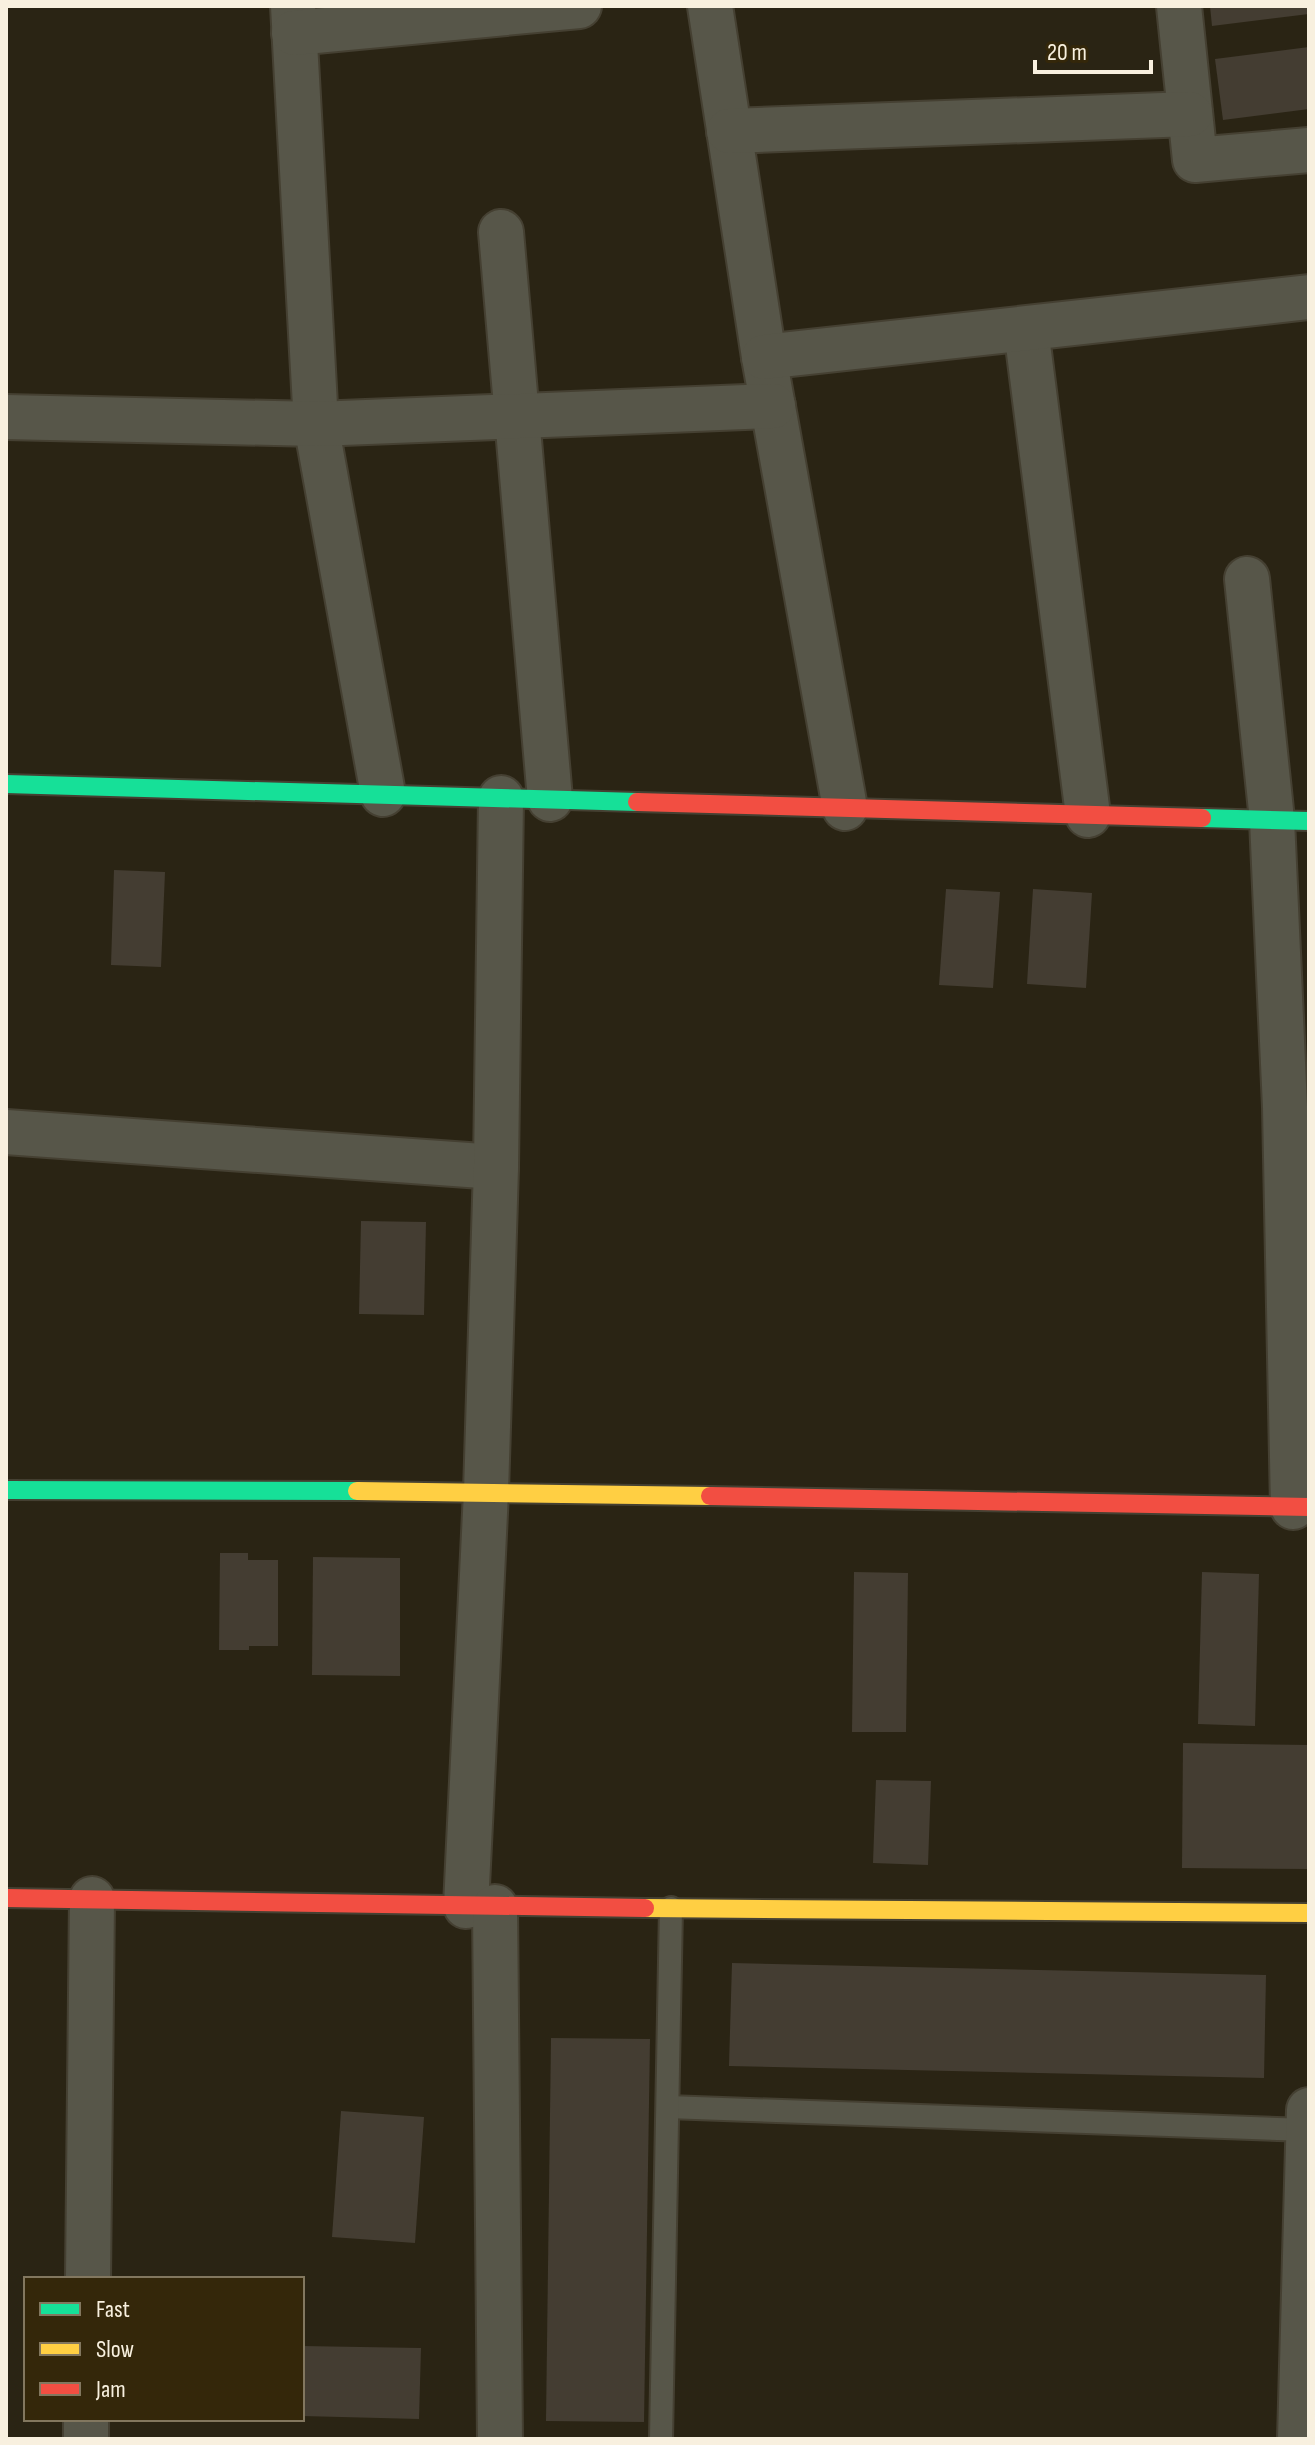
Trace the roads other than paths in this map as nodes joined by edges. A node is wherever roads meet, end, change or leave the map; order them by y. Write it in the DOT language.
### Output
graph roads {
  1 [pos="579,6"];
  2 [pos="710,6"];
  3 [pos="1179,6"];
  4 [pos="294,20"];
  5 [pos="1190,114"];
  6 [pos="729,131"];
  7 [pos="1309,150"];
  8 [pos="501,232"];
  9 [pos="1309,297"];
  10 [pos="1026,329"];
  11 [pos="764,357"];
  12 [pos="773,406"];
  13 [pos="517,416"];
  14 [pos="6,417"];
  15 [pos="316,424"];
  16 [pos="1247,579"];
  17 [pos="6,784"];
  18 [pos="383,794"];
  19 [pos="501,798"];
  20 [pos="550,799"];
  21 [pos="845,808"];
  22 [pos="1088,815"];
  23 [pos="1290,820"];
  24 [pos="6,1132"];
  25 [pos="496,1167"];
  26 [pos="6,1490"];
  27 [pos="486,1492"];
  28 [pos="1301,1507"];
  29 [pos="6,1898"];
  30 [pos="92,1899"];
  31 [pos="480,1906"];
  32 [pos="671,1908"];
  33 [pos="1309,1913"];
  34 [pos="668,2107"];
  35 [pos="1309,2110"];
  36 [pos="1308,2130"];
  37 [pos="88,2277"];
  38 [pos="500,2439"];
  39 [pos="661,2439"];
  40 [pos="1300,2439"];
  1 -- 4 [label="street"];
  2 -- 6 [label="street"];
  3 -- 5 [label="street"];
  4 -- 15 [label="street"];
  5 -- 6 [label="street"];
  5 -- 7 [label="street"];
  6 -- 11 [label="street"];
  8 -- 13 [label="street"];
  9 -- 10 [label="street"];
  10 -- 11 [label="street"];
  10 -- 22 [label="street"];
  11 -- 12 [label="street"];
  12 -- 13 [label="street"];
  12 -- 21 [label="street"];
  13 -- 15 [label="street"];
  13 -- 20 [label="street"];
  14 -- 15 [label="street"];
  15 -- 18 [label="street"];
  16 -- 23 [label="street"];
  17 -- 18 [label="street"];
  18 -- 19 [label="street"];
  19 -- 20 [label="street"];
  19 -- 25 [label="street"];
  20 -- 21 [label="street"];
  21 -- 22 [label="street"];
  22 -- 23 [label="street"];
  23 -- 28 [label="street"];
  24 -- 25 [label="street"];
  25 -- 27 [label="street"];
  26 -- 27 [label="street"];
  27 -- 28 [label="street"];
  27 -- 31 [label="street"];
  29 -- 30 [label="street"];
  30 -- 31 [label="street"];
  30 -- 37 [label="street"];
  31 -- 32 [label="street"];
  31 -- 38 [label="street"];
  32 -- 33 [label="street"];
  32 -- 34 [label="lane"];
  34 -- 36 [label="lane"];
  34 -- 39 [label="lane"];
  35 -- 36 [label="street"];
  36 -- 40 [label="street"];
}
